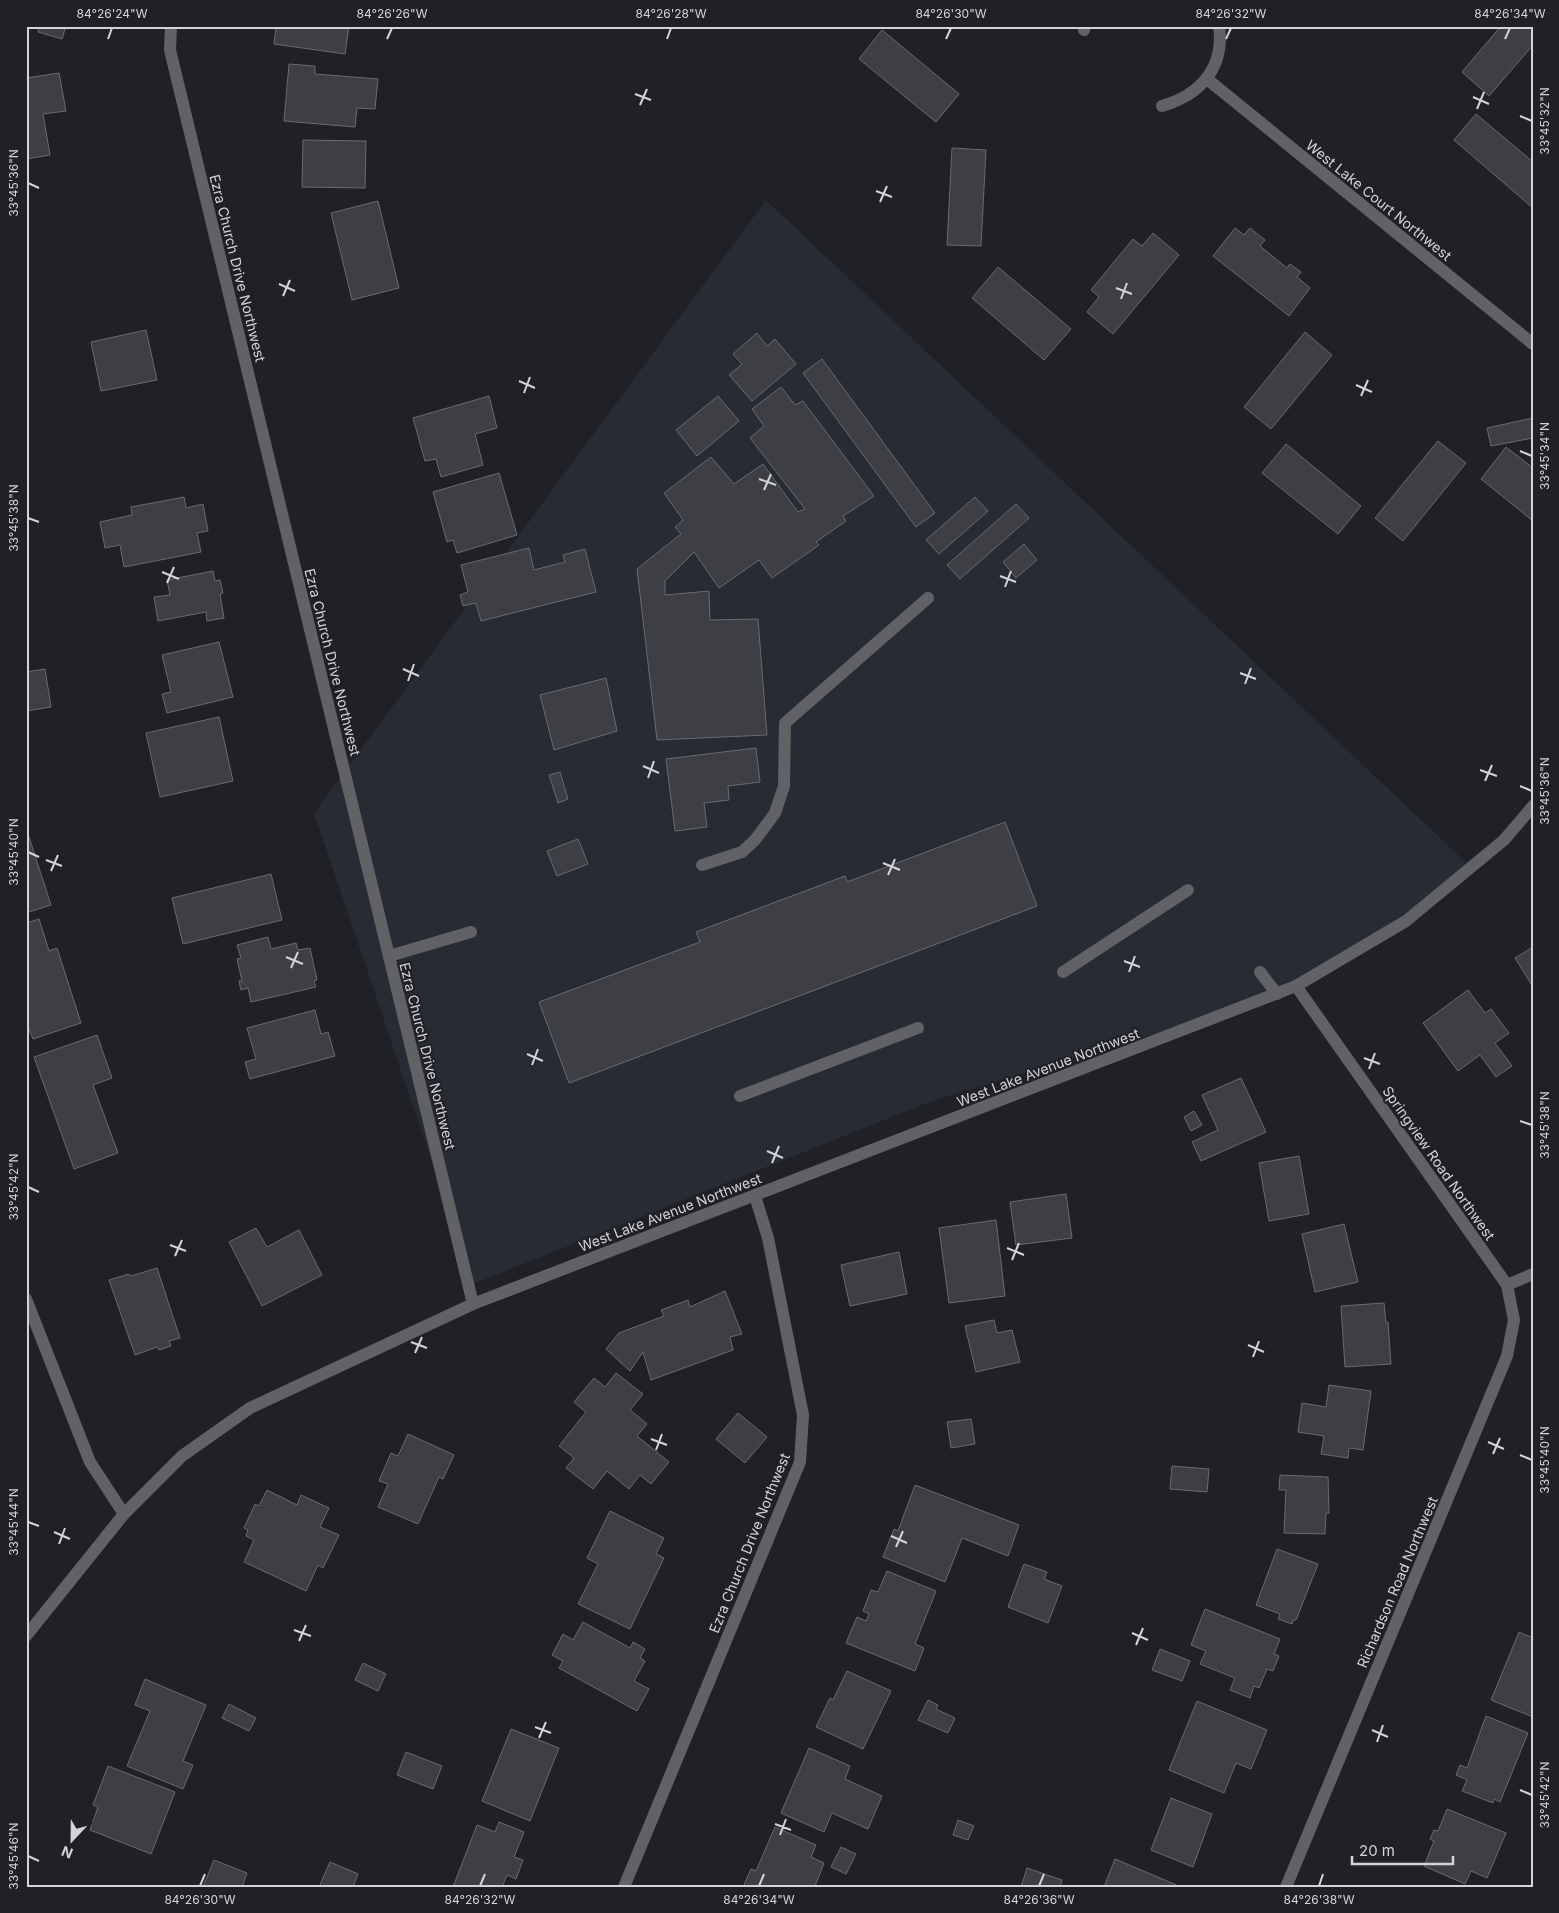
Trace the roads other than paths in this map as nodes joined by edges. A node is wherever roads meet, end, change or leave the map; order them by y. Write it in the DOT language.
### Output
graph roads {
  1 [pos="171,26"];
  2 [pos="1219,26"];
  3 [pos="1207,79"];
  4 [pos="1162,106"];
  5 [pos="1533,344"];
  6 [pos="928,598"];
  7 [pos="1533,806"];
  8 [pos="702,865"];
  9 [pos="1188,890"];
  10 [pos="471,932"];
  11 [pos="389,956"];
  12 [pos="1063,972"];
  13 [pos="1260,972"];
  14 [pos="1296,986"];
  15 [pos="1277,994"];
  16 [pos="918,1028"];
  17 [pos="740,1096"];
  18 [pos="755,1196"];
  19 [pos="1533,1274"];
  20 [pos="1507,1285"];
  21 [pos="26,1300"];
  22 [pos="473,1304"];
  23 [pos="124,1514"];
  24 [pos="26,1636"];
  25 [pos="624,1887"];
  26 [pos="1286,1887"];
  1 -- 11 [label="street, Ezra Church Drive Northwest"];
  2 -- 3 [label="street"];
  3 -- 4 [label="street"];
  3 -- 5 [label="street, West Lake Court Northwest"];
  6 -- 8 [label="street"];
  7 -- 14 [label="street, West Lake Avenue Northwest"];
  9 -- 12 [label="street"];
  10 -- 11 [label="street"];
  11 -- 22 [label="street, Ezra Church Drive Northwest"];
  13 -- 15 [label="street"];
  14 -- 15 [label="street, West Lake Avenue Northwest"];
  14 -- 20 [label="street, Springview Road Northwest"];
  15 -- 18 [label="street, West Lake Avenue Northwest"];
  16 -- 17 [label="street"];
  18 -- 22 [label="street, West Lake Avenue Northwest"];
  18 -- 25 [label="street, Ezra Church Drive Northwest"];
  19 -- 20 [label="street"];
  20 -- 26 [label="street, Richardson Road Northwest"];
  21 -- 23 [label="street"];
  22 -- 23 [label="street, West Lake Avenue Northwest"];
  23 -- 24 [label="street, West Lake Avenue Northwest"];
}
